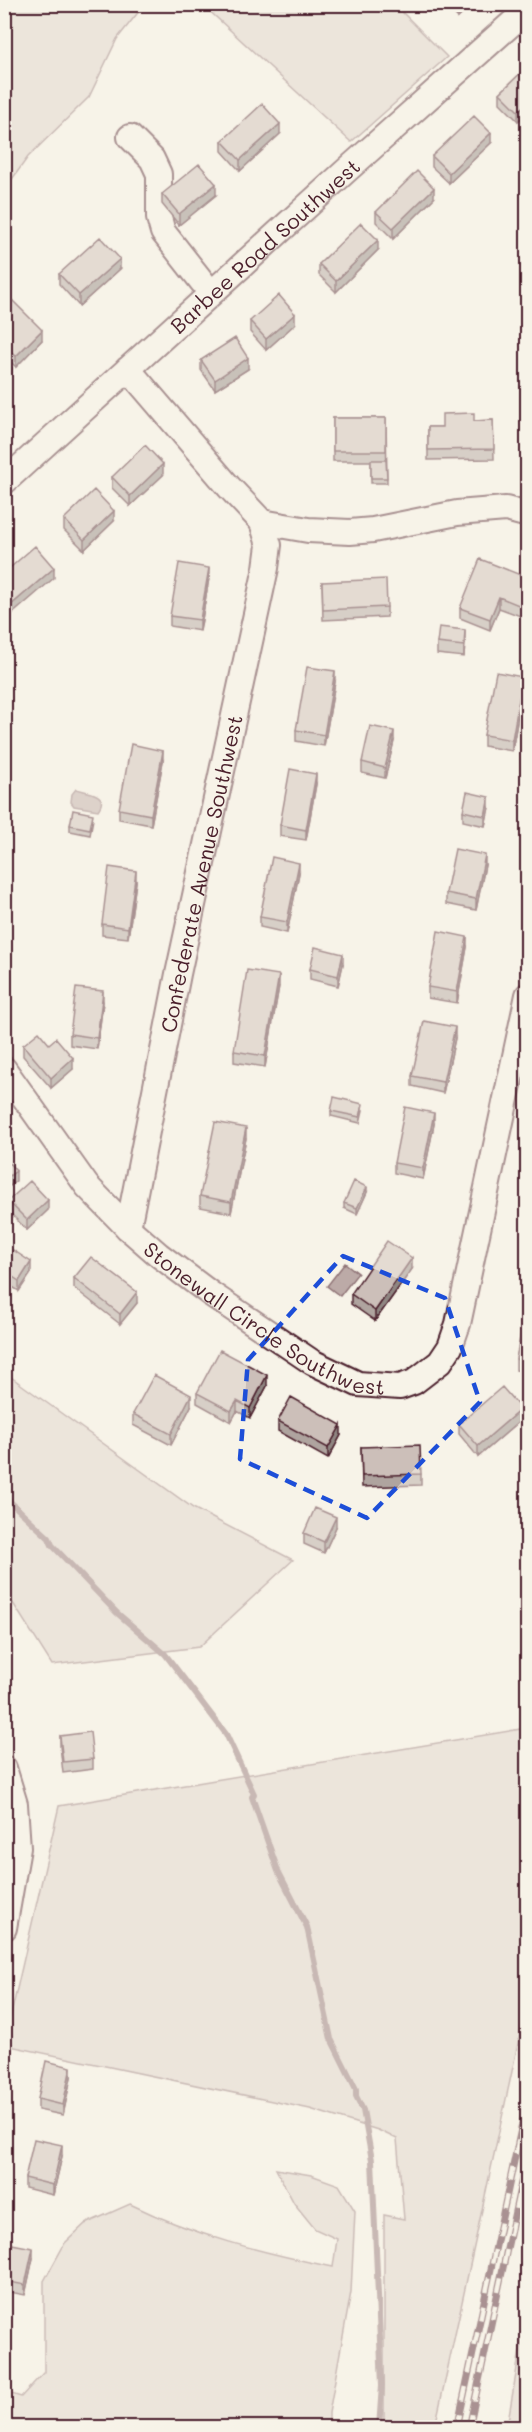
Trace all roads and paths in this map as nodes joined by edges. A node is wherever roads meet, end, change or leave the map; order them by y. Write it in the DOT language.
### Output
graph roads {
  1 [pos="528,9"];
  2 [pos="130,137"];
  3 [pos="211,293"];
  4 [pos="128,369"];
  5 [pos="4,482"];
  6 [pos="528,515"];
  7 [pos="262,522"];
  8 [pos="528,995"];
  9 [pos="4,1069"];
  10 [pos="128,1228"];
  11 [pos="4,1768"];
  12 [pos="4,1928"];
  1 -- 3 [label="street, Barbee Road Southwest"];
  2 -- 3 [label="street"];
  3 -- 4 [label="street, Barbee Road Southwest"];
  4 -- 5 [label="street, Barbee Road Southwest"];
  4 -- 7 [label="street"];
  6 -- 7 [label="street"];
  7 -- 10 [label="street, Confederate Avenue Southwest"];
  8 -- 10 [label="street, Stonewall Circle Southwest"];
  9 -- 10 [label="street, Stonewall Circle Southwest"];
  11 -- 12 [label="street"];
}
